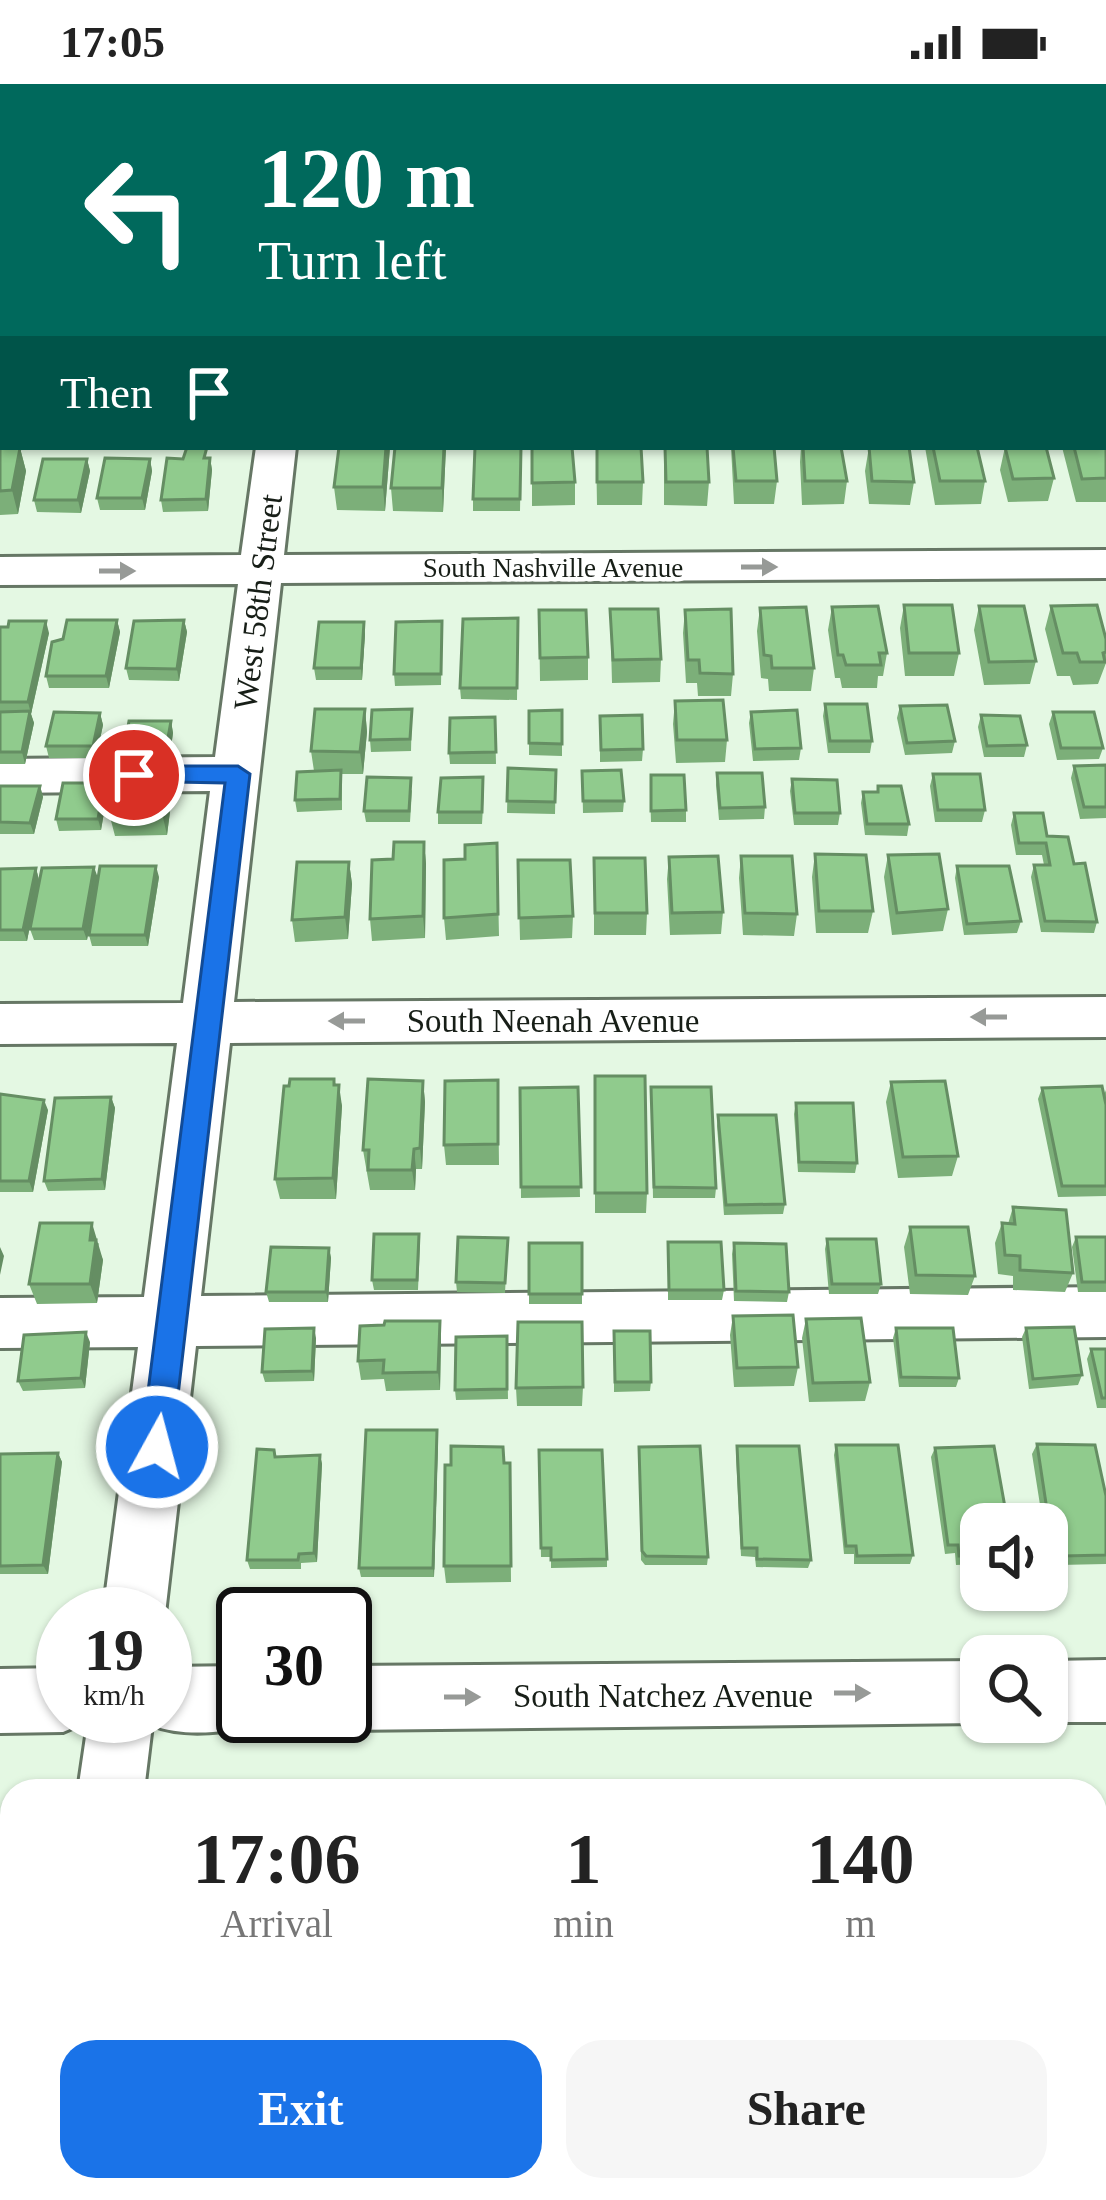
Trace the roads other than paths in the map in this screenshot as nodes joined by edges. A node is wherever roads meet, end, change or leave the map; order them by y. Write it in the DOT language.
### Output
graph roads {
  1 [pos="275,450"];
  2 [pos="1106,564"];
  3 [pos="261,570"];
  4 [pos="0,572"];
  5 [pos="238,774"];
  6 [pos="0,776"];
  7 [pos="1106,1017"];
  8 [pos="207,1022"];
  9 [pos="0,1024"];
  10 [pos="1106,1312"];
  11 [pos="173,1322"];
  12 [pos="0,1323"];
  13 [pos="138,1587"];
  14 [pos="1106,1691"];
  15 [pos="960,1692"];
  16 [pos="1068,1692"];
  17 [pos="372,1698"];
  18 [pos="36,1700"];
  19 [pos="0,1701"];
  20 [pos="117,1743"];
  21 [pos="113,1779"];
  1 -- 3 [label="street, West 58th Street"];
  3 -- 2 [label="street, South Nashville Avenue, one-way"];
  4 -- 3 [label="street, South Nashville Avenue, one-way"];
  3 -- 5 [label="street, West 58th Street"];
  5 -- 6 [label="street"];
  5 -- 8 [label="street, West 58th Street"];
  7 -- 8 [label="street, South Neenah Avenue, one-way"];
  8 -- 9 [label="street, South Neenah Avenue"];
  8 -- 11 [label="street, West 58th Street"];
  10 -- 11 [label="street"];
  11 -- 12 [label="street"];
  11 -- 13 [label="street, West 58th Street"];
  14 -- 16 [label="street"];
  17 -- 15 [label="street, South Natchez Avenue, one-way"];
  18 -- 19 [label="street"];
  20 -- 21 [label="street"];
}
